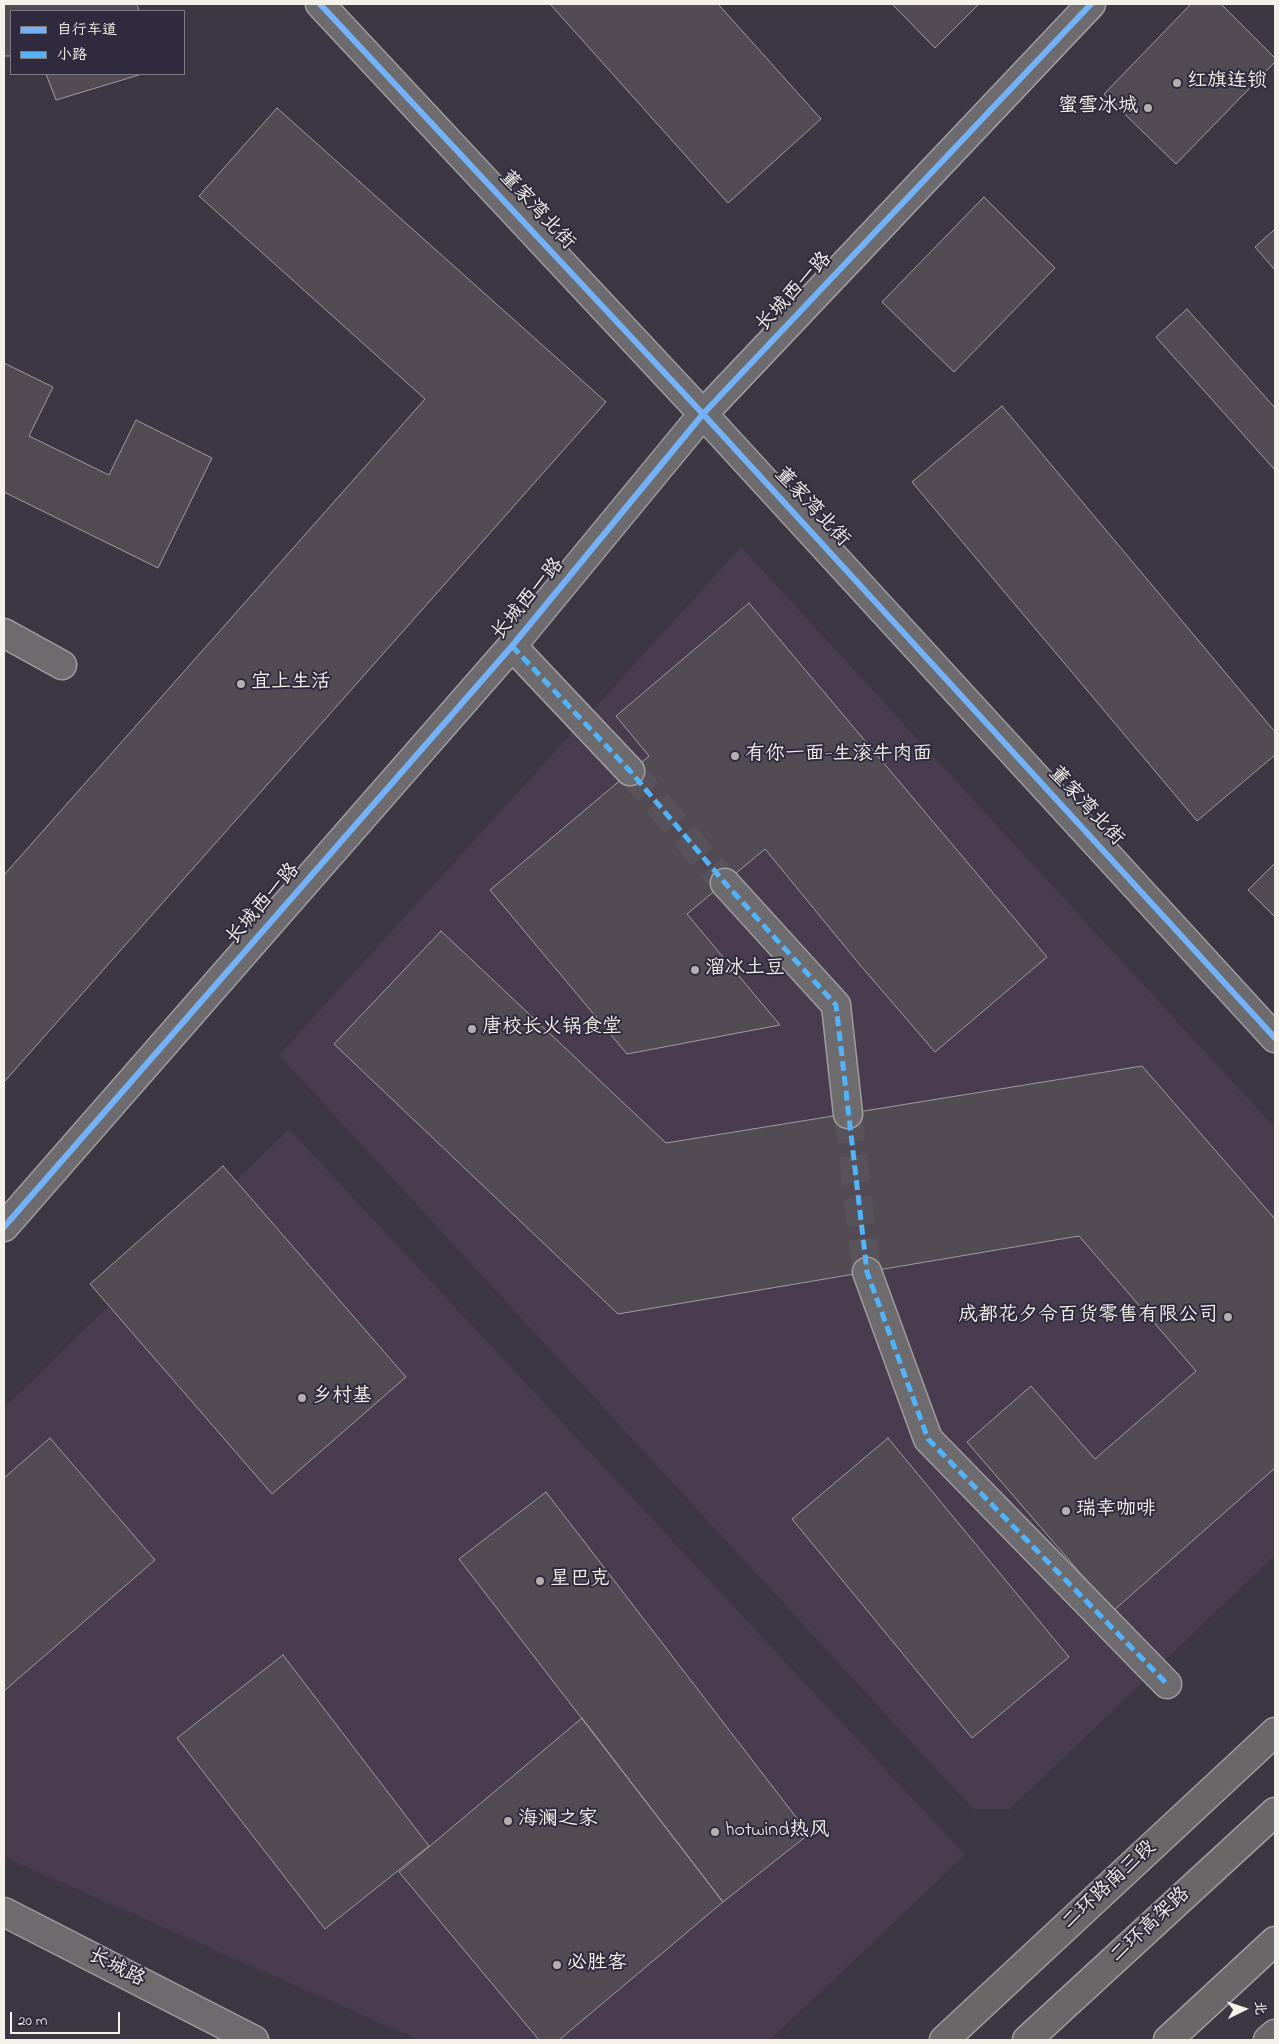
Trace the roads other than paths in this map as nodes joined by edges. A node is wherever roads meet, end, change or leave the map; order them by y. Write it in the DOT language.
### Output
graph roads {
  1 [pos="320,4"];
  2 [pos="1091,4"];
  3 [pos="703,414"];
  4 [pos="4,633"];
  5 [pos="512,646"];
  6 [pos="62,666"];
  7 [pos="630,771"];
  8 [pos="725,883"];
  9 [pos="1275,1038"];
  10 [pos="848,1114"];
  11 [pos="4,1227"];
  12 [pos="867,1272"];
  13 [pos="1167,1684"];
  14 [pos="1275,1732"];
  15 [pos="1275,1812"];
  16 [pos="4,1912"];
  17 [pos="1275,1941"];
  18 [pos="1275,2034"];
  19 [pos="950,2038"];
  20 [pos="254,2040"];
  21 [pos="1027,2040"];
  22 [pos="1168,2040"];
  23 [pos="1268,2040"];
  1 -- 3 [label="street, 董家湾北街"];
  2 -- 3 [label="street, 长城西一路"];
  3 -- 5 [label="street, 长城西一路"];
  3 -- 9 [label="street, 董家湾北街"];
  4 -- 6 [label="street"];
  5 -- 7 [label="street"];
  5 -- 11 [label="street, 长城西一路"];
  8 -- 10 [label="street"];
  12 -- 13 [label="street"];
  14 -- 19 [label="main road, 二环路南三段"];
  15 -- 21 [label="main road, 二环高架路"];
  16 -- 20 [label="street, 长城路"];
  17 -- 22 [label="main road"];
  18 -- 23 [label="main road"];
}
